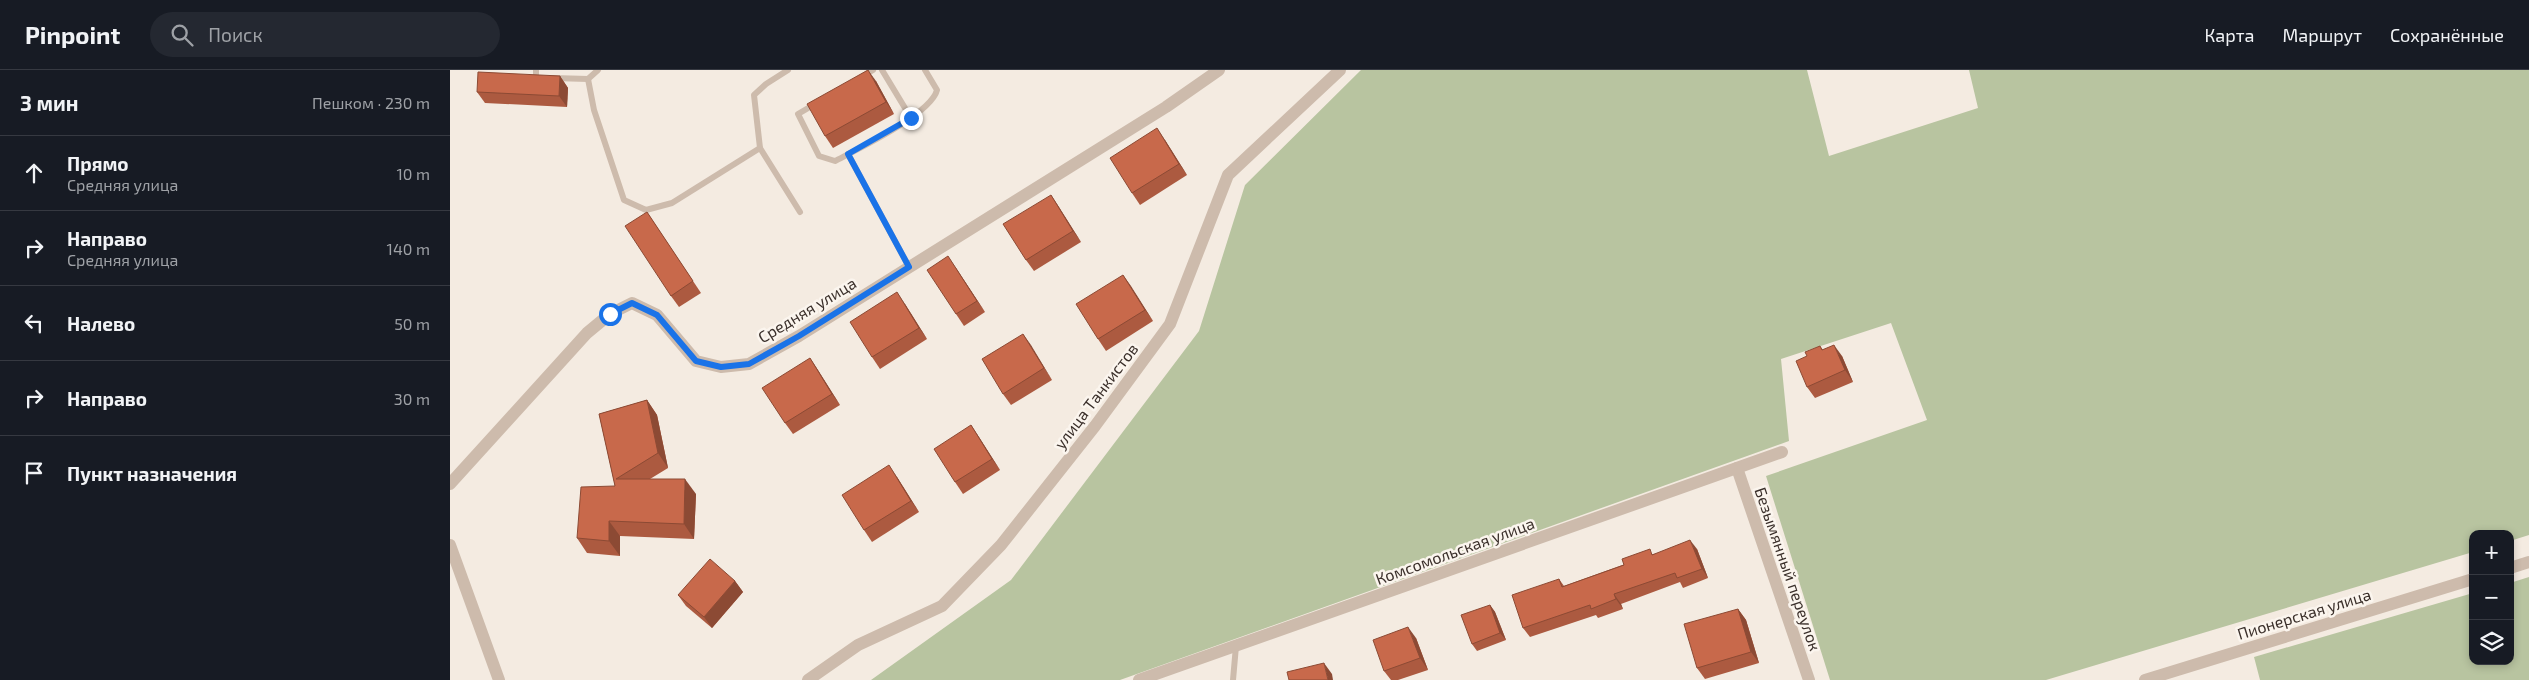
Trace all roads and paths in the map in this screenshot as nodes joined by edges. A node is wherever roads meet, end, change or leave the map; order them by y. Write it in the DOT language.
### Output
graph roads {
  1 [pos="536,70"];
  2 [pos="598,70"];
  3 [pos="788,70"];
  4 [pos="873,70"];
  5 [pos="882,70"];
  6 [pos="925,70"];
  7 [pos="1220,70"];
  8 [pos="1340,70"];
  9 [pos="588,80"];
  10 [pos="856,80"];
  11 [pos="823,100"];
  12 [pos="911,118"];
  13 [pos="760,148"];
  14 [pos="848,154"];
  15 [pos="800,212"];
  16 [pos="909,267"];
  17 [pos="1782,452"];
  18 [pos="1737,468"];
  19 [pos="450,484"];
  20 [pos="450,545"];
  21 [pos="2529,562"];
  22 [pos="2514,567"];
  23 [pos="2469,581"];
  24 [pos="1236,646"];
  25 [pos="499,680"];
  26 [pos="808,680"];
  27 [pos="1139,680"];
  28 [pos="1233,680"];
  29 [pos="1809,680"];
  30 [pos="2145,680"];
  1 -- 9 [label="lane"];
  2 -- 9 [label="lane"];
  3 -- 13 [label="lane"];
  4 -- 10 [label="lane"];
  5 -- 12 [label="lane"];
  6 -- 12 [label="lane"];
  7 -- 16 [label="street, Средняя улица"];
  8 -- 26 [label="street, улица Танкистов"];
  9 -- 13 [label="lane"];
  11 -- 14 [label="lane"];
  12 -- 14 [label="lane"];
  13 -- 15 [label="lane"];
  14 -- 16 [label="lane"];
  16 -- 19 [label="street, Средняя улица"];
  17 -- 18 [label="street, Комсомольская улица"];
  18 -- 24 [label="street, Комсомольская улица"];
  18 -- 29 [label="street, Безымянный переулок"];
  20 -- 25 [label="street"];
  21 -- 22 [label="street"];
  23 -- 30 [label="street, Пионерская улица"];
  24 -- 27 [label="street, Комсомольская улица"];
  24 -- 28 [label="lane"];
}
